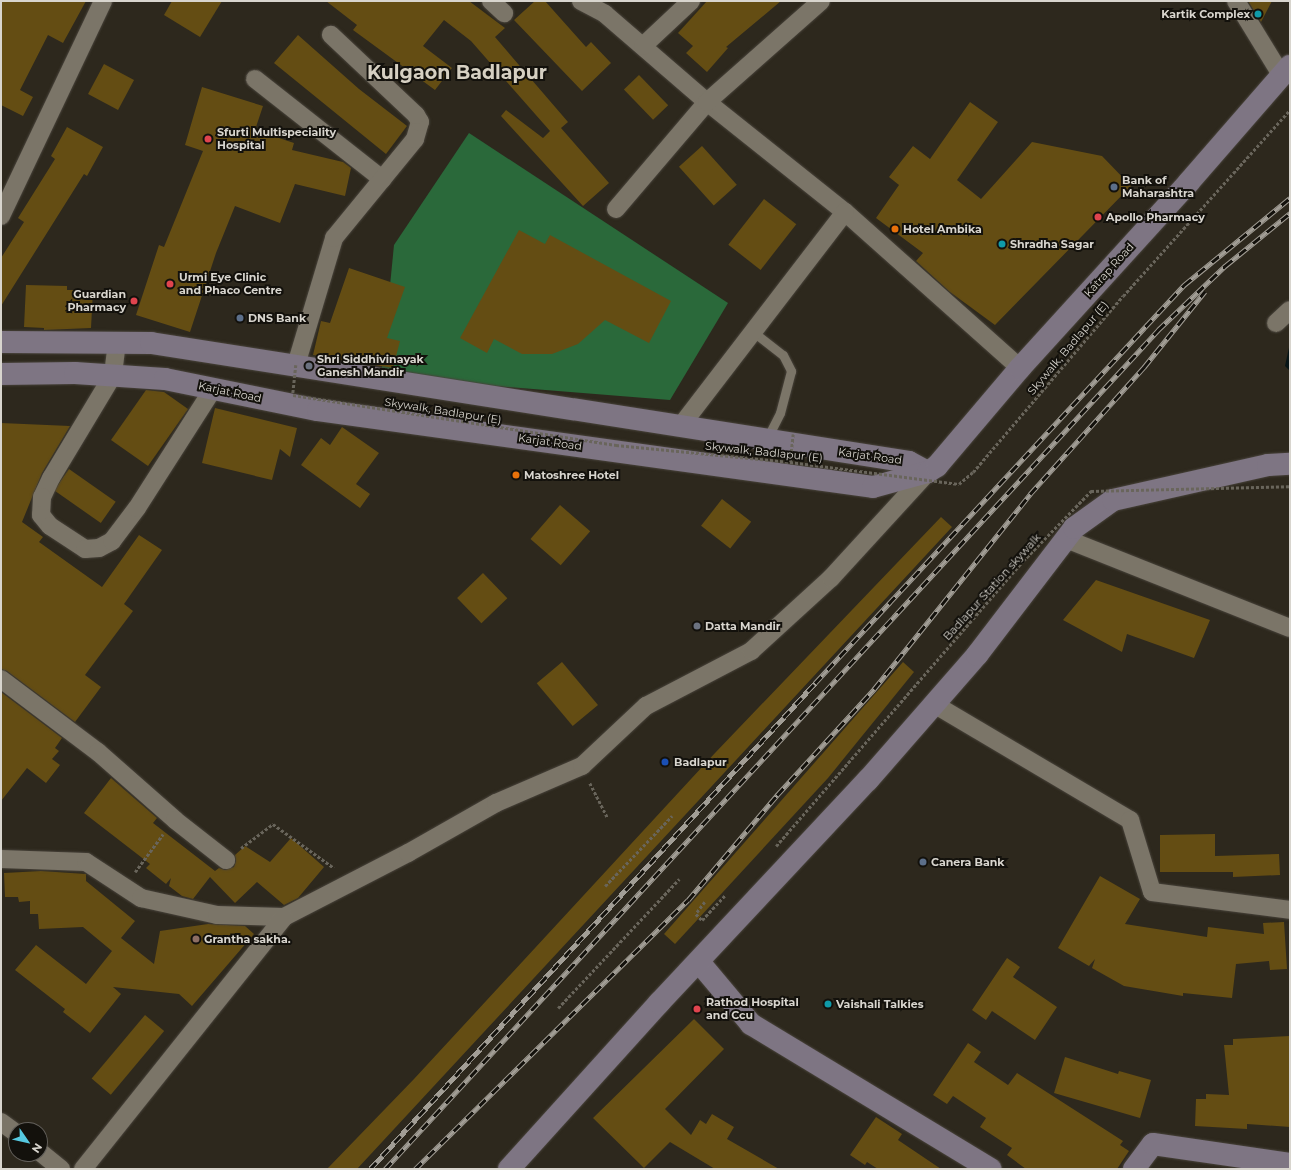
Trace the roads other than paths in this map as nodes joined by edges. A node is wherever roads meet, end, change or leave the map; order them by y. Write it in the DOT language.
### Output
graph roads {
  1 [pos="103,1"];
  2 [pos="581,1"];
  3 [pos="690,1"];
  4 [pos="821,1"];
  5 [pos="1236,1"];
  6 [pos="331,35"];
  7 [pos="643,46"];
  8 [pos="1286,71"];
  9 [pos="255,79"];
  10 [pos="707,102"];
  11 [pos="382,179"];
  12 [pos="616,209"];
  13 [pos="845,212"];
  14 [pos="1,216"];
  15 [pos="1290,310"];
  16 [pos="1276,322"];
  17 [pos="752,331"];
  18 [pos="1,342"];
  19 [pos="116,342"];
  20 [pos="296,365"];
  21 [pos="1020,368"];
  22 [pos="1,374"];
  23 [pos="113,375"];
  24 [pos="213,389"];
  25 [pos="680,427"];
  26 [pos="766,441"];
  27 [pos="1290,464"];
  28 [pos="928,472"];
  29 [pos="1066,539"];
  30 [pos="1290,628"];
  31 [pos="1,679"];
  32 [pos="934,704"];
  33 [pos="1,859"];
  34 [pos="226,860"];
  35 [pos="1290,910"];
  36 [pos="284,917"];
  37 [pos="699,962"];
  38 [pos="48,1158"];
  39 [pos="1290,1164"];
  40 [pos="61,1169"];
  41 [pos="83,1169"];
  42 [pos="509,1169"];
  43 [pos="990,1169"];
  44 [pos="1134,1169"];
  1 -- 14 [label="street"];
  2 -- 7 [label="street"];
  3 -- 7 [label="street"];
  4 -- 10 [label="street"];
  5 -- 8 [label="street"];
  6 -- 11 [label="street"];
  7 -- 10 [label="street"];
  8 -- 21 [label="main road, Katrap Road"];
  9 -- 11 [label="street"];
  10 -- 12 [label="street"];
  10 -- 13 [label="street"];
  11 -- 20 [label="street"];
  13 -- 17 [label="street"];
  13 -- 21 [label="street"];
  15 -- 16 [label="street"];
  17 -- 25 [label="street"];
  17 -- 26 [label="lane"];
  18 -- 19 [label="main road, Karjat Road"];
  19 -- 20 [label="main road, Karjat Road"];
  19 -- 23 [label="street"];
  20 -- 25 [label="main road, Karjat Road"];
  21 -- 28 [label="main road, Katrap Road"];
  22 -- 23 [label="main road, Karjat Road"];
  23 -- 24 [label="main road, Karjat Road"];
  23 -- 24 [label="street"];
  24 -- 28 [label="main road, Karjat Road"];
  25 -- 26 [label="main road, Karjat Road"];
  26 -- 28 [label="main road, Karjat Road"];
  27 -- 29 [label="main road"];
  28 -- 36 [label="street"];
  29 -- 30 [label="street"];
  29 -- 32 [label="main road"];
  31 -- 34 [label="street"];
  32 -- 35 [label="street"];
  32 -- 37 [label="main road"];
  33 -- 36 [label="street"];
  36 -- 41 [label="street"];
  37 -- 42 [label="main road"];
  37 -- 43 [label="main road"];
  38 -- 40 [label="street"];
  39 -- 44 [label="main road"];
}
